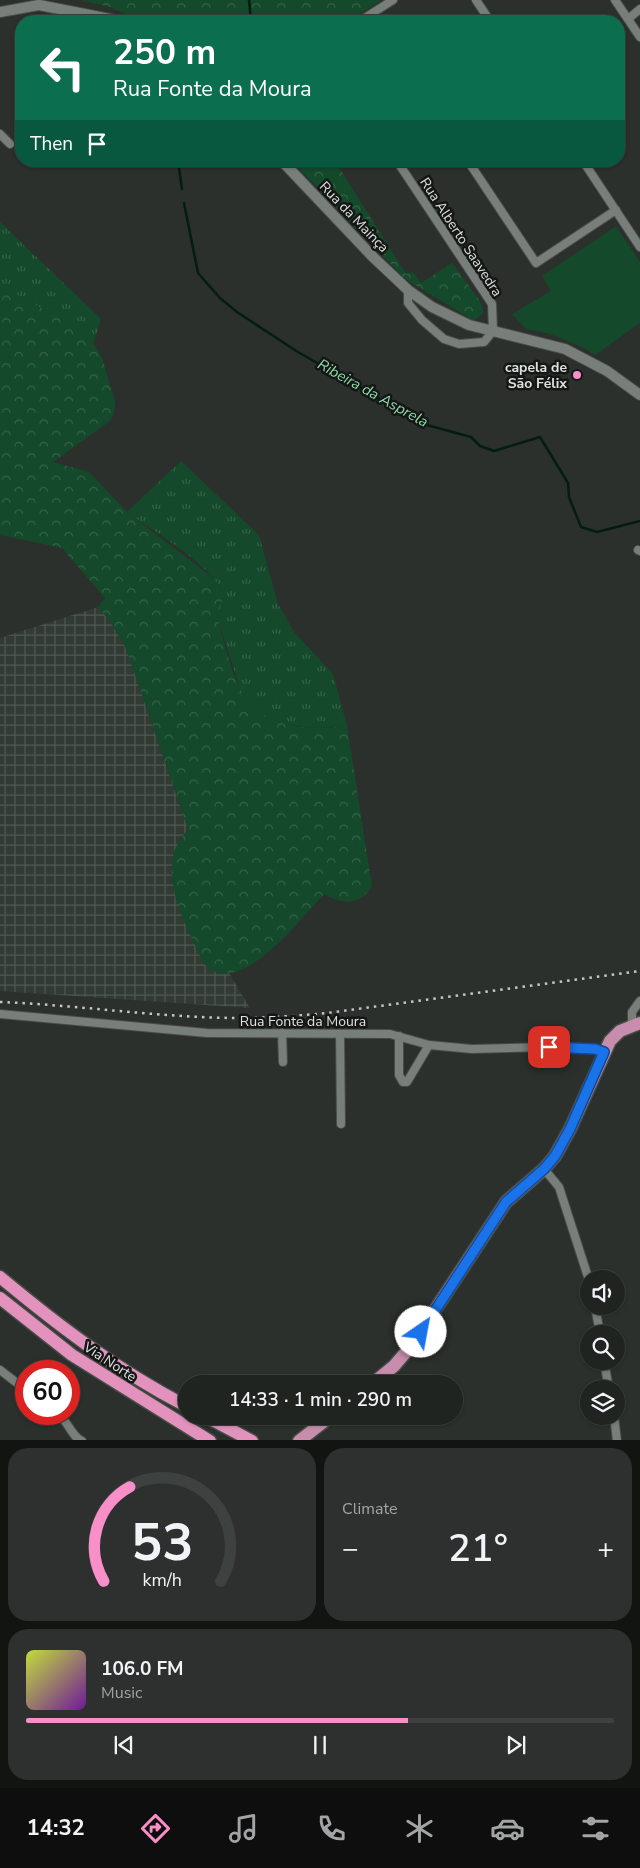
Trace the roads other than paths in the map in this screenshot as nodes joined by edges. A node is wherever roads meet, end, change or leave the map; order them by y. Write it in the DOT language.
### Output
graph roads {
  1 [pos="393,0"];
  2 [pos="476,0"];
  3 [pos="615,0"];
  4 [pos="640,9"];
  5 [pos="0,12"];
  6 [pos="73,15"];
  7 [pos="369,15"];
  8 [pos="486,15"];
  9 [pos="628,19"];
  10 [pos="640,37"];
  11 [pos="0,134"];
  12 [pos="10,144"];
  13 [pos="288,167"];
  14 [pos="401,167"];
  15 [pos="472,167"];
  16 [pos="587,167"];
  17 [pos="616,210"];
  18 [pos="640,246"];
  19 [pos="408,290"];
  20 [pos="493,330"];
  21 [pos="640,395"];
  22 [pos="640,1001"];
  23 [pos="0,1014"];
  24 [pos="636,1024"];
  25 [pos="282,1033"];
  26 [pos="340,1034"];
  27 [pos="399,1036"];
  28 [pos="429,1046"];
  29 [pos="604,1052"];
  30 [pos="283,1062"];
  31 [pos="341,1124"];
  32 [pos="544,1169"];
  33 [pos="586,1270"];
  34 [pos="0,1277"];
  35 [pos="0,1298"];
  36 [pos="0,1370"];
  37 [pos="383,1375"];
  38 [pos="15,1382"];
  39 [pos="178,1402"];
  40 [pos="68,1425"];
  41 [pos="223,1425"];
  42 [pos="319,1425"];
  43 [pos="615,1425"];
  44 [pos="82,1440"];
  45 [pos="210,1440"];
  46 [pos="252,1440"];
  47 [pos="299,1440"];
  48 [pos="617,1440"];
  1 -- 7 [label="street"];
  2 -- 8 [label="street"];
  3 -- 9 [label="street"];
  4 -- 9 [label="street"];
  5 -- 6 [label="street"];
  9 -- 10 [label="street"];
  11 -- 12 [label="street"];
  13 -- 19 [label="street, Rua da Mainça"];
  14 -- 20 [label="street, Rua Alberto Saavedra"];
  15 -- 17 [label="street"];
  16 -- 17 [label="street"];
  17 -- 18 [label="street"];
  19 -- 20 [label="street, Rua da Mainça"];
  19 -- 20 [label="street, Rua da Mainça"];
  20 -- 21 [label="street, Rua da Mainça"];
  22 -- 24 [label="street"];
  23 -- 25 [label="street, Rua Fonte da Moura"];
  24 -- 29 [label="main road"];
  25 -- 26 [label="street, Rua Fonte da Moura"];
  25 -- 30 [label="street"];
  26 -- 27 [label="street, Rua Fonte da Moura"];
  26 -- 31 [label="street"];
  27 -- 28 [label="street, Rua Fonte da Moura"];
  27 -- 28 [label="street"];
  28 -- 29 [label="street, Rua Fonte da Moura"];
  29 -- 32 [label="main road"];
  32 -- 33 [label="street"];
  32 -- 37 [label="main road"];
  34 -- 39 [label="highway, Via Norte"];
  35 -- 45 [label="highway, Via Norte"];
  36 -- 38 [label="street"];
  40 -- 44 [label="street"];
  41 -- 46 [label="highway"];
  42 -- 47 [label="main road"];
  43 -- 48 [label="street"];
}
